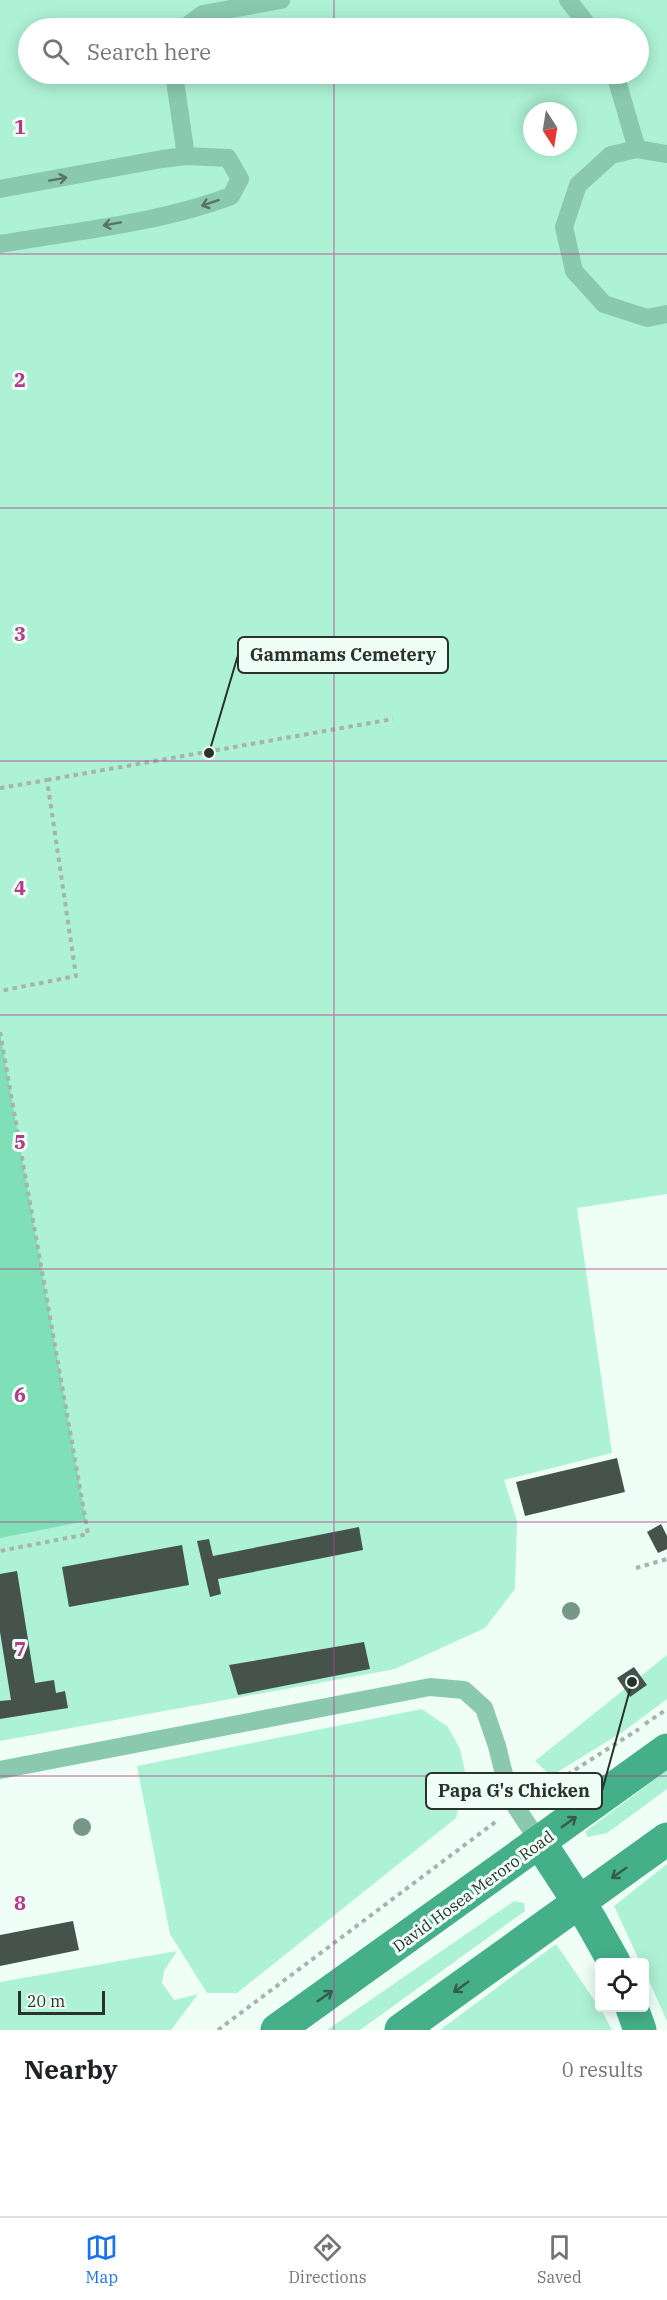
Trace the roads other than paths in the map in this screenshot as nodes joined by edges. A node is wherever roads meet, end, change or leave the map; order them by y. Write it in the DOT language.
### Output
graph roads {
  1 [pos="281,0"];
  2 [pos="568,0"];
  3 [pos="198,18"];
  4 [pos="582,18"];
  5 [pos="175,84"];
  6 [pos="618,84"];
  7 [pos="637,149"];
  8 [pos="667,154"];
  9 [pos="186,156"];
  10 [pos="0,189"];
  11 [pos="0,244"];
  12 [pos="667,314"];
  13 [pos="667,1750"];
  14 [pos="0,1770"];
  15 [pos="667,1839"];
  16 [pos="540,1843"];
  17 [pos="578,1902"];
  18 [pos="612,1958"];
  19 [pos="634,2012"];
  20 [pos="277,2030"];
  21 [pos="401,2030"];
  22 [pos="640,2030"];
  1 -- 3 [label="lane"];
  2 -- 4 [label="lane"];
  5 -- 9 [label="lane"];
  6 -- 7 [label="lane"];
  7 -- 8 [label="lane"];
  7 -- 12 [label="lane"];
  10 -- 9 [label="lane, one-way"];
  9 -- 11 [label="lane, one-way"];
  16 -- 13 [label="main road, David Hosea Meroro Road, one-way"];
  14 -- 16 [label="lane"];
  15 -- 17 [label="main road, one-way"];
  16 -- 17 [label="main road"];
  20 -- 16 [label="main road, David Hosea Meroro Road, one-way"];
  17 -- 18 [label="main road"];
  17 -- 21 [label="main road, one-way"];
  19 -- 22 [label="main road"];
}
